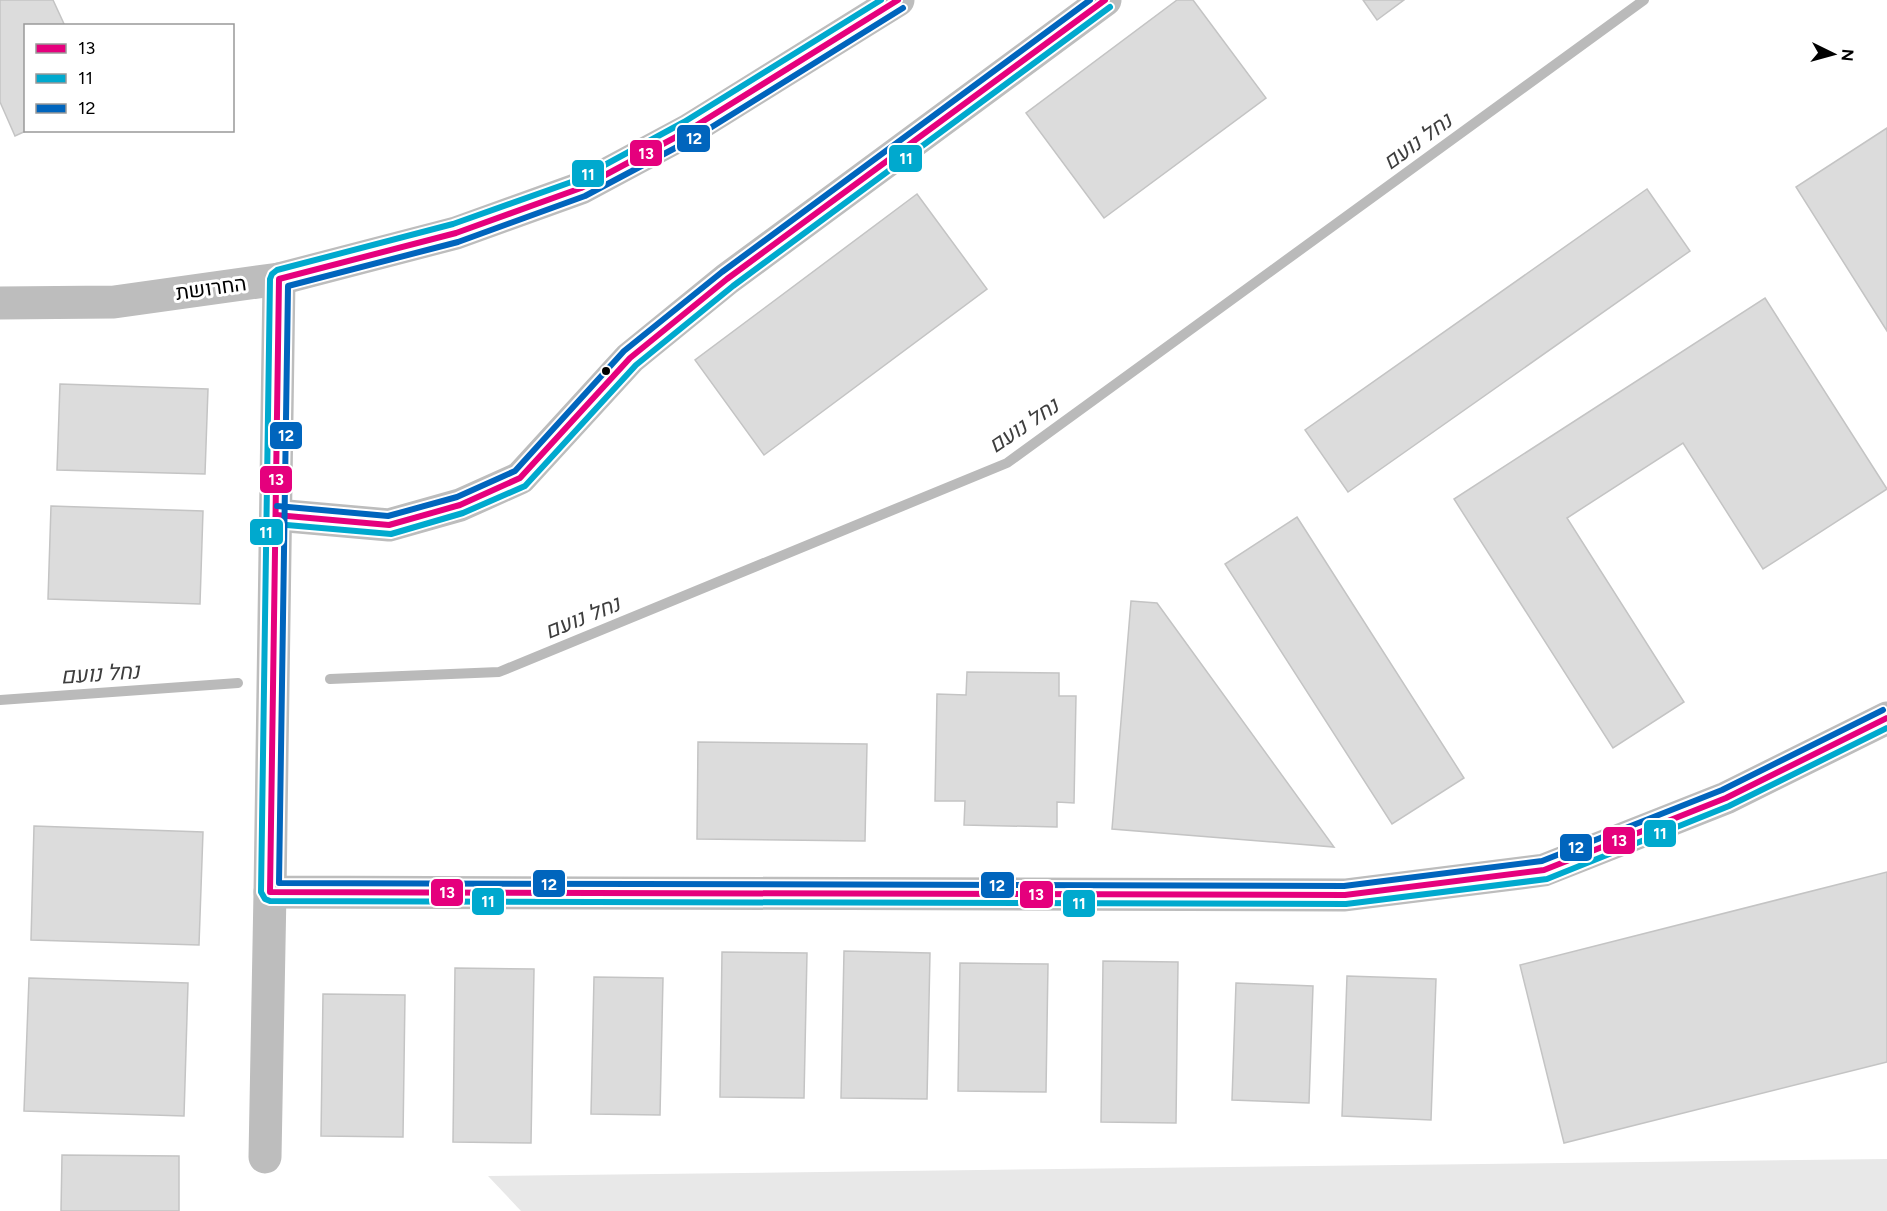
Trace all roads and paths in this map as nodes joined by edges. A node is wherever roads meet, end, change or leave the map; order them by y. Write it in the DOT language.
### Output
graph roads {
  1 [pos="898,0"];
  2 [pos="1106,0"];
  3 [pos="279,279"];
  4 [pos="0,303"];
  5 [pos="276,515"];
  6 [pos="1887,718"];
  7 [pos="270,892"];
  8 [pos="265,1157"];
  1 -- 3 [label="street, החרושת"];
  2 -- 5 [label="street"];
  3 -- 4 [label="street, החרושת"];
  3 -- 5 [label="street"];
  5 -- 7 [label="street"];
  6 -- 7 [label="street"];
  7 -- 8 [label="street"];
}
